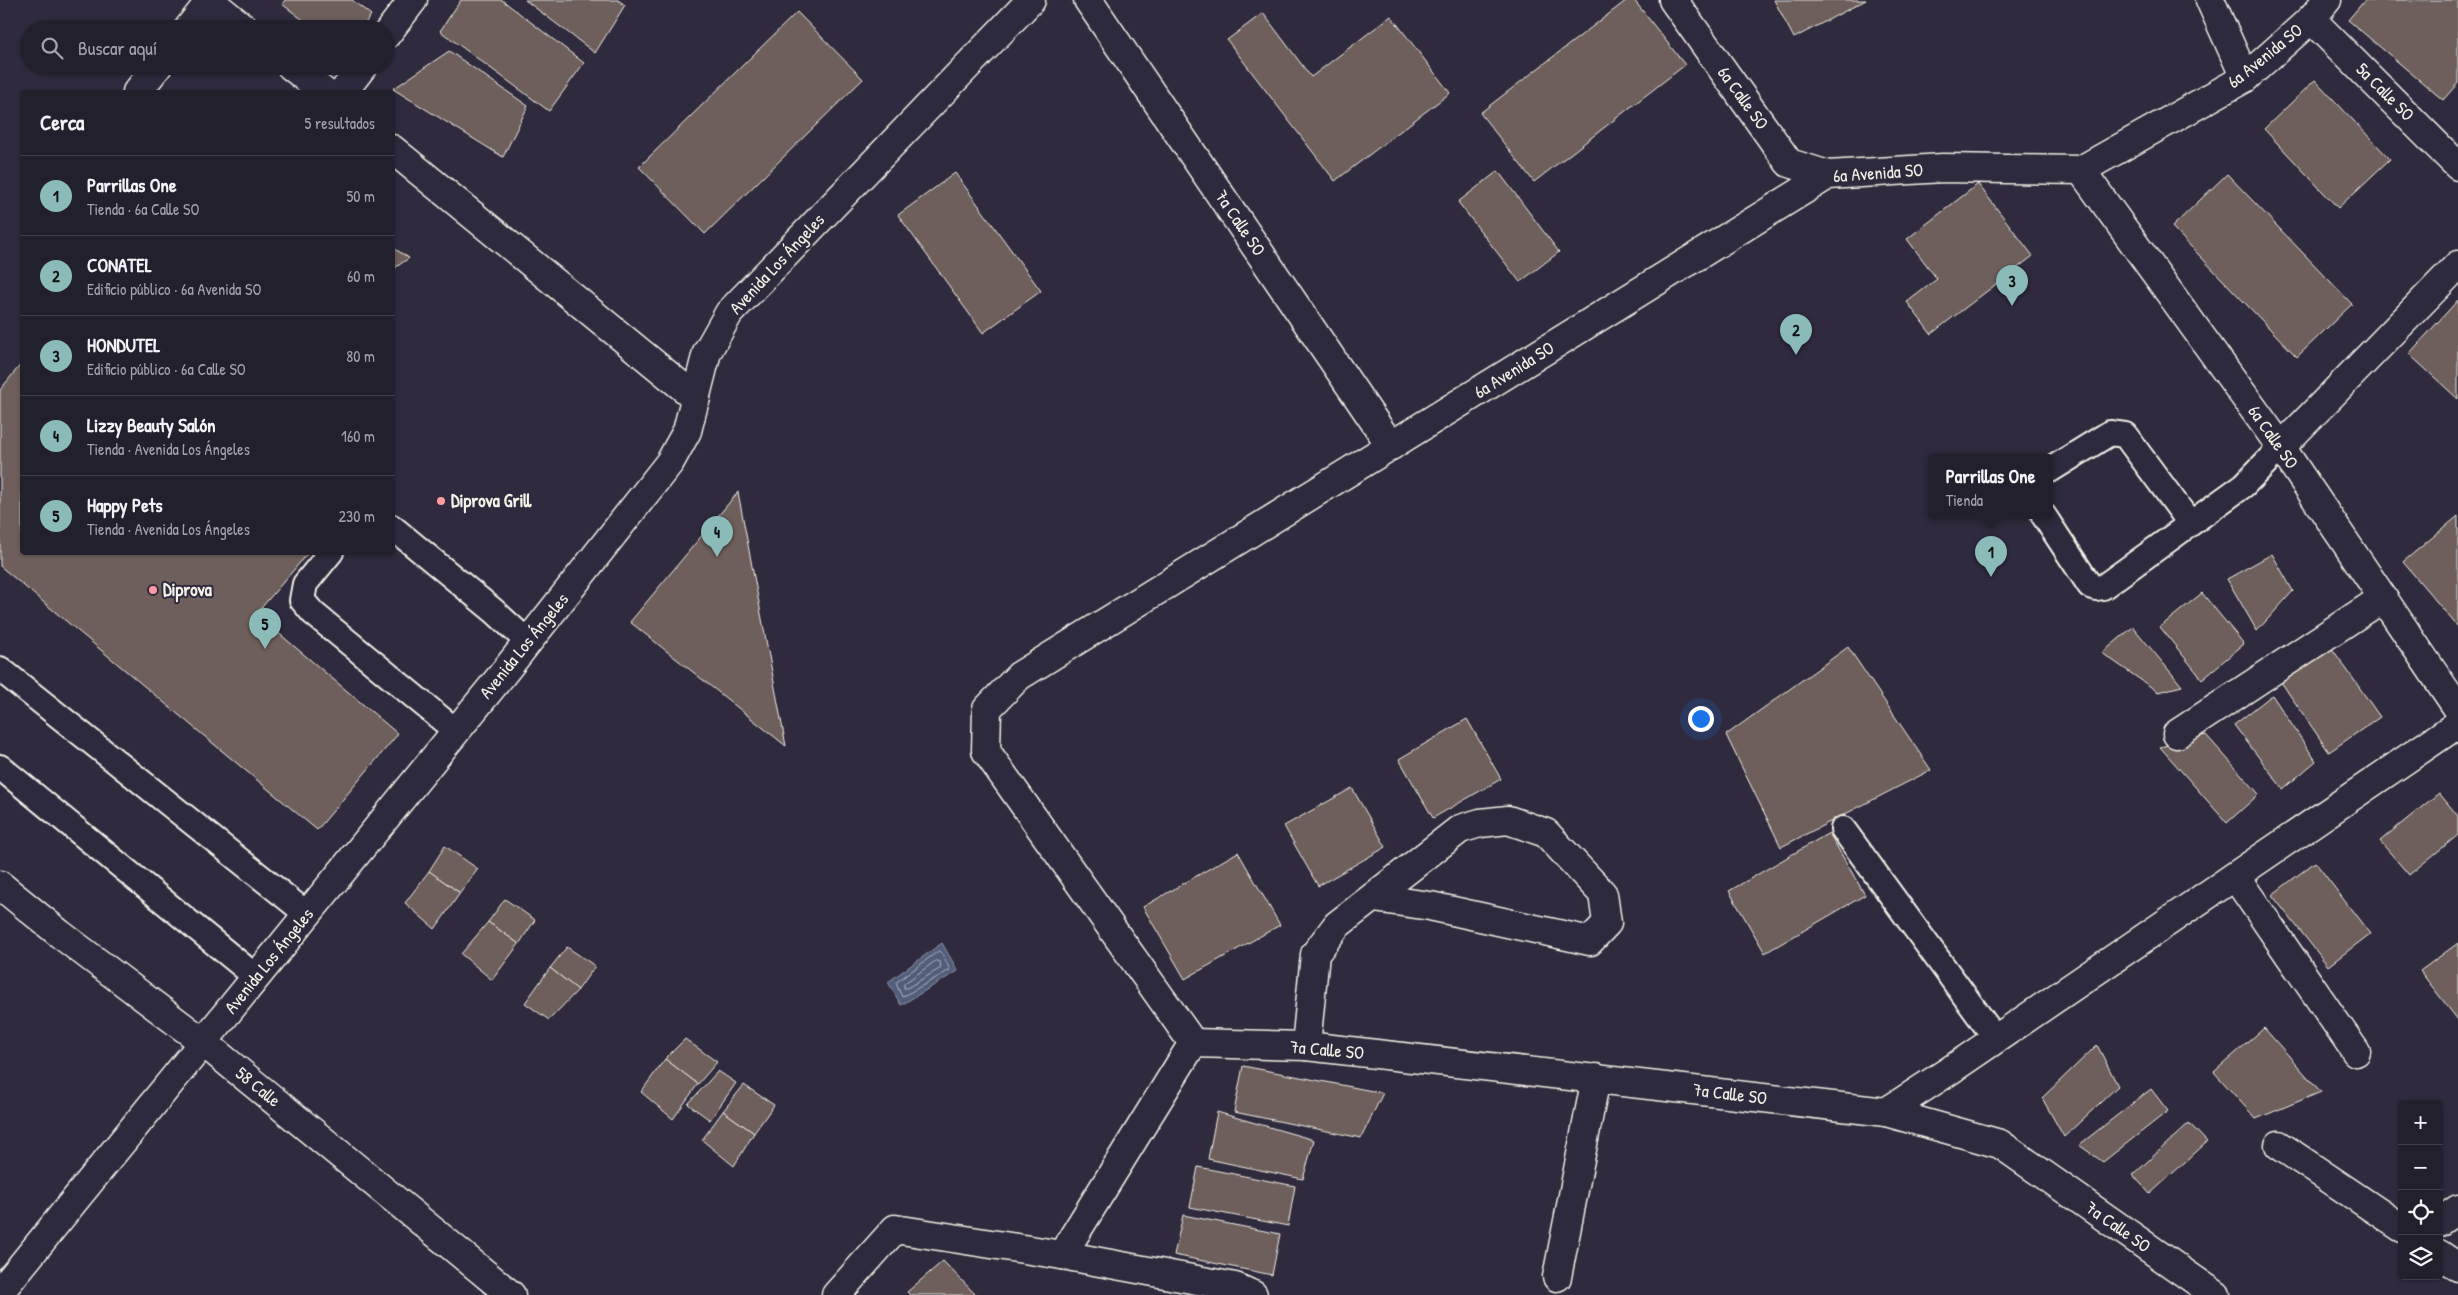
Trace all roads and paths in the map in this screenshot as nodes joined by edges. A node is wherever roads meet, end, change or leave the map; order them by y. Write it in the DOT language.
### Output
graph roads {
  1 [pos="413,0"];
  2 [pos="1031,0"];
  3 [pos="1088,0"];
  4 [pos="1673,0"];
  5 [pos="2210,0"];
  6 [pos="210,1"];
  7 [pos="2319,10"];
  8 [pos="195,20"];
  9 [pos="234,20"];
  10 [pos="395,23"];
  11 [pos="151,75"];
  12 [pos="302,75"];
  13 [pos="356,75"];
  14 [pos="2245,78"];
  15 [pos="139,90"];
  16 [pos="321,90"];
  17 [pos="345,90"];
  18 [pos="395,151"];
  19 [pos="2458,166"];
  20 [pos="2081,170"];
  21 [pos="1828,175"];
  22 [pos="2458,264"];
  23 [pos="696,398"];
  24 [pos="1391,446"];
  25 [pos="2281,447"];
  26 [pos="2053,468"];
  27 [pos="2046,519"];
  28 [pos="2190,523"];
  29 [pos="395,529"];
  30 [pos="329,555"];
  31 [pos="2383,598"];
  32 [pos="528,642"];
  33 [pos="0,669"];
  34 [pos="2458,709"];
  35 [pos="2458,724"];
  36 [pos="456,731"];
  37 [pos="2177,734"];
  38 [pos="0,767"];
  39 [pos="1843,829"];
  40 [pos="2235,876"];
  41 [pos="0,885"];
  42 [pos="1374,898"];
  43 [pos="307,914"];
  44 [pos="256,977"];
  45 [pos="1996,1039"];
  46 [pos="204,1042"];
  47 [pos="1194,1043"];
  48 [pos="1306,1046"];
  49 [pos="2356,1052"];
  50 [pos="1596,1078"];
  51 [pos="1886,1112"];
  52 [pos="2279,1145"];
  53 [pos="2458,1209"];
  54 [pos="2443,1219"];
  55 [pos="2398,1225"];
  56 [pos="1062,1255"];
  57 [pos="2443,1257"];
  58 [pos="2458,1267"];
  59 [pos="1557,1276"];
  60 [pos="0,1292"];
  61 [pos="511,1295"];
  62 [pos="836,1295"];
  63 [pos="1253,1295"];
  64 [pos="2216,1295"];
  1 -- 10 [label="street"];
  2 -- 23 [label="street, Avenida Los Ángeles"];
  3 -- 24 [label="street, 7a Calle SO"];
  4 -- 21 [label="street, 6a Calle SO"];
  5 -- 14 [label="street"];
  6 -- 8 [label="street"];
  6 -- 9 [label="street"];
  7 -- 14 [label="street, 6a Avenida SO"];
  7 -- 19 [label="street, 5a Calle SO"];
  11 -- 15 [label="street"];
  12 -- 16 [label="street"];
  13 -- 17 [label="street"];
  14 -- 20 [label="street, 6a Avenida SO"];
  18 -- 23 [label="street"];
  20 -- 21 [label="street, 6a Avenida SO"];
  20 -- 25 [label="street, 6a Calle SO"];
  21 -- 24 [label="street, 6a Avenida SO"];
  22 -- 25 [label="street"];
  23 -- 32 [label="street, Avenida Los Ángeles"];
  24 -- 47 [label="street, 6a Avenida SO"];
  25 -- 28 [label="lane"];
  25 -- 31 [label="street, 6a Calle SO"];
  26 -- 28 [label="lane"];
  27 -- 28 [label="lane"];
  29 -- 32 [label="lane"];
  30 -- 36 [label="lane"];
  31 -- 34 [label="street, 6a Calle SO"];
  31 -- 37 [label="street"];
  32 -- 36 [label="street, Avenida Los Ángeles"];
  33 -- 43 [label="lane"];
  35 -- 40 [label="street"];
  36 -- 43 [label="street, Avenida Los Ángeles"];
  38 -- 44 [label="lane"];
  39 -- 45 [label="lane"];
  40 -- 45 [label="street"];
  40 -- 49 [label="street"];
  41 -- 46 [label="street, 58 Calle"];
  42 -- 42 [label="street"];
  42 -- 48 [label="street"];
  43 -- 44 [label="street, Avenida Los Ángeles"];
  44 -- 46 [label="street, Avenida Los Ángeles"];
  45 -- 51 [label="street"];
  46 -- 60 [label="street, Avenida Los Ángeles"];
  46 -- 61 [label="street, 58 Calle"];
  47 -- 48 [label="street, 7a Calle SO"];
  47 -- 56 [label="street"];
  48 -- 50 [label="street, 7a Calle SO"];
  50 -- 51 [label="street, 7a Calle SO"];
  50 -- 59 [label="street"];
  51 -- 64 [label="street, 7a Calle SO"];
  52 -- 55 [label="street"];
  53 -- 54 [label="street"];
  56 -- 62 [label="street"];
  56 -- 63 [label="street"];
  57 -- 58 [label="street"];
}
